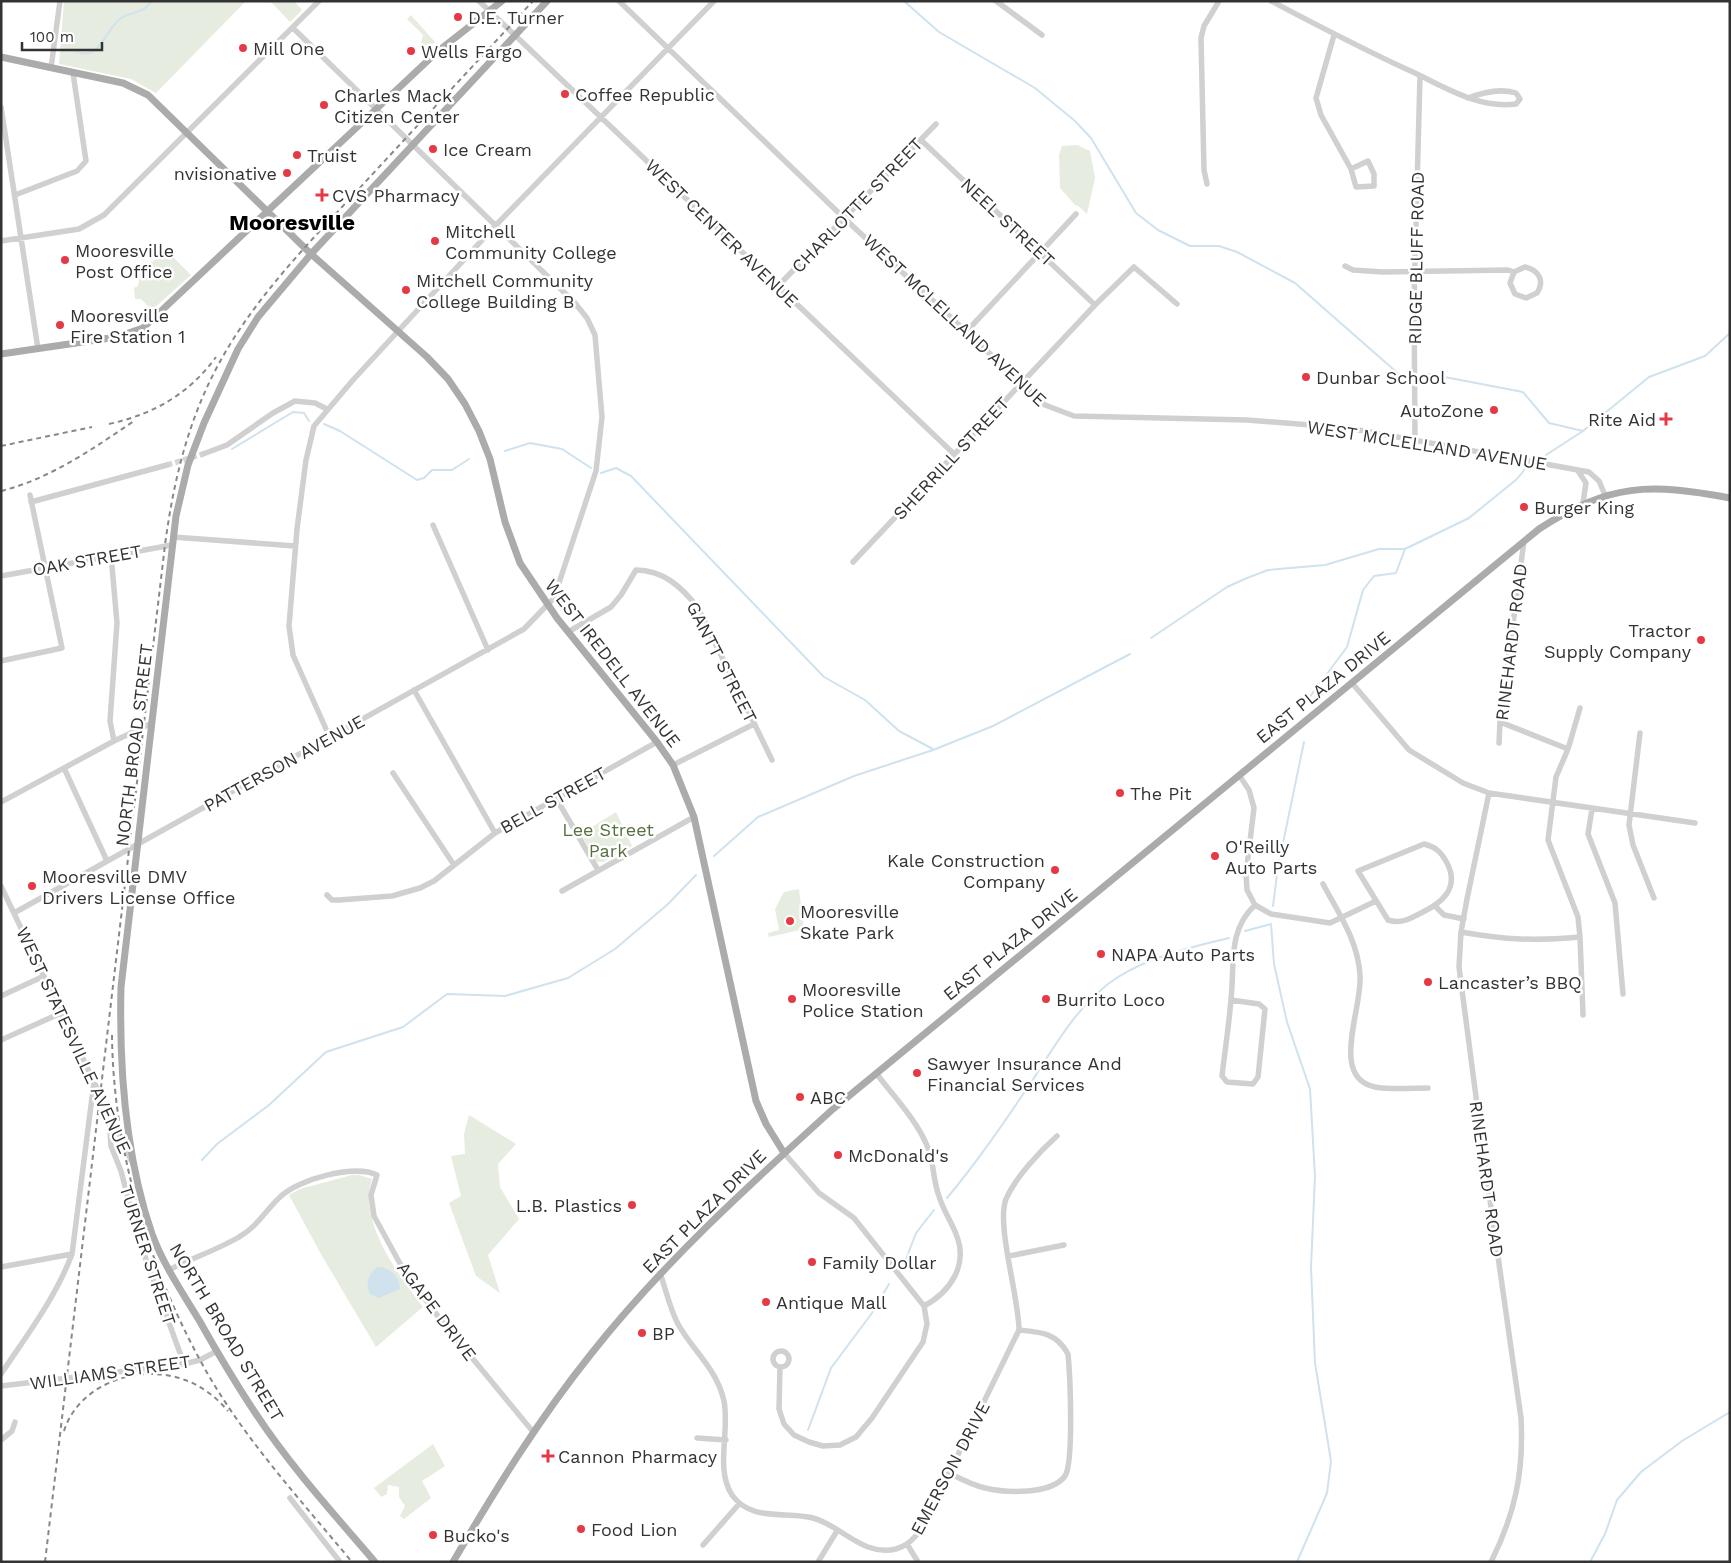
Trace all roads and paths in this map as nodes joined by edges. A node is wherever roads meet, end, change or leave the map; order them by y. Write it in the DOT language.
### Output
graph roads {
  1 [pos="60,1"];
  2 [pos="319,1"];
  3 [pos="479,1"];
  4 [pos="502,1"];
  5 [pos="547,1"];
  6 [pos="619,1"];
  7 [pos="714,1"];
  8 [pos="996,1"];
  9 [pos="1219,1"];
  10 [pos="1271,1"];
  11 [pos="490,11"];
  12 [pos="293,28"];
  13 [pos="1042,34"];
  14 [pos="515,35"];
  15 [pos="1334,35"];
  16 [pos="668,50"];
  17 [pos="1,57"];
  18 [pos="51,68"];
  19 [pos="73,72"];
  20 [pos="1420,76"];
  21 [pos="1468,98"];
  22 [pos="1,107"];
  23 [pos="376,109"];
  24 [pos="601,118"];
  25 [pos="936,124"];
  26 [pos="187,134"];
  27 [pos="921,140"];
  28 [pos="412,144"];
  29 [pos="1351,169"];
  30 [pos="1207,184"];
  31 [pos="15,195"];
  32 [pos="267,212"];
  33 [pos="1076,214"];
  34 [pos="844,218"];
  35 [pos="496,225"];
  36 [pos="22,238"];
  37 [pos="1,241"];
  38 [pos="1040,252"];
  39 [pos="311,254"];
  40 [pos="1345,266"];
  41 [pos="1414,270"];
  42 [pos="1514,272"];
  43 [pos="778,286"];
  44 [pos="1177,304"];
  45 [pos="1095,305"];
  46 [pos="397,331"];
  47 [pos="966,332"];
  48 [pos="38,348"];
  49 [pos="1,354"];
  50 [pos="1020,384"];
  51 [pos="327,408"];
  52 [pos="1415,440"];
  53 [pos="203,454"];
  54 [pos="954,454"];
  55 [pos="167,464"];
  56 [pos="1576,470"];
  57 [pos="30,495"];
  58 [pos="1605,495"];
  59 [pos="1730,498"];
  60 [pos="32,502"];
  61 [pos="1583,503"];
  62 [pos="433,525"];
  63 [pos="173,541"];
  64 [pos="1524,541"];
  65 [pos="295,546"];
  66 [pos="111,555"];
  67 [pos="853,562"];
  68 [pos="44,567"];
  69 [pos="1,576"];
  70 [pos="548,606"];
  71 [pos="568,632"];
  72 [pos="488,650"];
  73 [pos="1,661"];
  74 [pos="1352,683"];
  75 [pos="414,690"];
  76 [pos="1580,708"];
  77 [pos="1500,722"];
  78 [pos="152,723"];
  79 [pos="754,724"];
  80 [pos="1640,733"];
  81 [pos="330,738"];
  82 [pos="114,740"];
  83 [pos="657,742"];
  84 [pos="1500,744"];
  85 [pos="1568,749"];
  86 [pos="772,760"];
  87 [pos="673,765"];
  88 [pos="64,768"];
  89 [pos="393,773"];
  90 [pos="1239,775"];
  91 [pos="1489,793"];
  92 [pos="556,798"];
  93 [pos="1,802"];
  94 [pos="1552,803"];
  95 [pos="1592,809"];
  96 [pos="1630,814"];
  97 [pos="694,817"];
  98 [pos="1695,823"];
  99 [pos="495,833"];
  100 [pos="137,844"];
  101 [pos="107,861"];
  102 [pos="454,865"];
  103 [pos="598,870"];
  104 [pos="1323,884"];
  105 [pos="1,886"];
  106 [pos="562,891"];
  107 [pos="327,896"];
  108 [pos="1654,898"];
  109 [pos="1376,901"];
  110 [pos="1255,905"];
  111 [pos="1435,906"];
  112 [pos="14,913"];
  113 [pos="1342,919"];
  114 [pos="1464,919"];
  115 [pos="1461,932"];
  116 [pos="1580,937"];
  117 [pos="44,976"];
  118 [pos="1623,994"];
  119 [pos="1,996"];
  120 [pos="1231,1000"];
  121 [pos="61,1013"];
  122 [pos="1583,1015"];
  123 [pos="1,1040"];
  124 [pos="876,1074"];
  125 [pos="94,1082"];
  126 [pos="1428,1088"];
  127 [pos="109,1116"];
  128 [pos="1057,1136"];
  129 [pos="784,1153"];
  130 [pos="134,1167"];
  131 [pos="1064,1245"];
  132 [pos="72,1254"];
  133 [pos="1009,1256"];
  134 [pos="1,1267"];
  135 [pos="169,1270"];
  136 [pos="660,1274"];
  137 [pos="924,1306"];
  138 [pos="1019,1330"];
  139 [pos="217,1351"];
  140 [pos="184,1364"];
  141 [pos="780,1367"];
  142 [pos="1,1374"];
  143 [pos="1,1386"];
  144 [pos="15,1422"];
  145 [pos="534,1433"];
  146 [pos="697,1438"];
  147 [pos="1,1440"];
  148 [pos="726,1440"];
  149 [pos="949,1473"];
  150 [pos="290,1498"];
  151 [pos="739,1504"];
  152 [pos="837,1530"];
  153 [pos="907,1544"];
  154 [pos="703,1545"];
  155 [pos="340,1562"];
  156 [pos="375,1562"];
  157 [pos="453,1562"];
  158 [pos="818,1562"];
  159 [pos="918,1562"];
  160 [pos="1490,1562"];
  1 -- 18 [label="street"];
  2 -- 12 [label="street"];
  3 -- 11 [label="street, WEST CENTER AVENUE"];
  4 -- 11 [label="main road"];
  5 -- 14 [label="main road, NORTH BROAD STREET"];
  6 -- 16 [label="street, WEST MCLELLAND AVENUE"];
  7 -- 16 [label="street"];
  8 -- 13 [label="street"];
  9 -- 30 [label="street"];
  10 -- 15 [label="street"];
  11 -- 14 [label="street, WEST CENTER AVENUE"];
  11 -- 23 [label="main road"];
  12 -- 23 [label="street"];
  12 -- 26 [label="street"];
  14 -- 24 [label="street, WEST CENTER AVENUE"];
  14 -- 28 [label="main road, NORTH BROAD STREET"];
  15 -- 20 [label="street"];
  15 -- 29 [label="street"];
  16 -- 24 [label="street"];
  16 -- 34 [label="street, WEST MCLELLAND AVENUE"];
  17 -- 18 [label="main road, WEST IREDELL AVENUE"];
  18 -- 19 [label="main road, WEST IREDELL AVENUE"];
  19 -- 26 [label="main road, WEST IREDELL AVENUE"];
  19 -- 31 [label="street"];
  20 -- 21 [label="street"];
  20 -- 41 [label="street, RIDGE BLUFF ROAD"];
  21 -- 21 [label="street"];
  22 -- 31 [label="street"];
  23 -- 28 [label="street"];
  23 -- 32 [label="main road"];
  24 -- 35 [label="street"];
  24 -- 43 [label="street, WEST CENTER AVENUE"];
  25 -- 27 [label="street, CHARLOTTE STREET"];
  26 -- 32 [label="main road, WEST IREDELL AVENUE"];
  26 -- 36 [label="street"];
  27 -- 34 [label="street, CHARLOTTE STREET"];
  27 -- 38 [label="street, NEEL STREET"];
  28 -- 35 [label="street"];
  28 -- 39 [label="main road, NORTH BROAD STREET"];
  29 -- 29 [label="street"];
  31 -- 36 [label="street"];
  32 -- 39 [label="main road, WEST IREDELL AVENUE"];
  32 -- 48 [label="main road"];
  33 -- 38 [label="street"];
  34 -- 43 [label="street, CHARLOTTE STREET"];
  34 -- 47 [label="street, WEST MCLELLAND AVENUE"];
  35 -- 46 [label="street"];
  35 -- 70 [label="street"];
  36 -- 37 [label="street"];
  36 -- 48 [label="street"];
  38 -- 45 [label="street, NEEL STREET"];
  38 -- 47 [label="street"];
  39 -- 46 [label="main road, WEST IREDELL AVENUE"];
  39 -- 63 [label="main road, NORTH BROAD STREET"];
  40 -- 41 [label="street"];
  41 -- 42 [label="street"];
  41 -- 52 [label="street, RIDGE BLUFF ROAD"];
  42 -- 42 [label="street"];
  43 -- 54 [label="street, WEST CENTER AVENUE"];
  44 -- 45 [label="street, SHERRILL STREET"];
  45 -- 50 [label="street, SHERRILL STREET"];
  46 -- 51 [label="street"];
  46 -- 70 [label="main road, WEST IREDELL AVENUE"];
  47 -- 50 [label="street, WEST MCLELLAND AVENUE"];
  48 -- 49 [label="main road"];
  50 -- 52 [label="street, WEST MCLELLAND AVENUE"];
  50 -- 54 [label="street, SHERRILL STREET"];
  51 -- 53 [label="street"];
  51 -- 65 [label="street"];
  52 -- 56 [label="street, WEST MCLELLAND AVENUE"];
  54 -- 67 [label="street, SHERRILL STREET"];
  55 -- 60 [label="street"];
  56 -- 58 [label="street, WEST MCLELLAND AVENUE"];
  56 -- 61 [label="street"];
  57 -- 60 [label="street"];
  58 -- 59 [label="main road, EAST PLAZA DRIVE"];
  58 -- 61 [label="main road, EAST PLAZA DRIVE"];
  60 -- 68 [label="street"];
  61 -- 64 [label="main road, EAST PLAZA DRIVE"];
  62 -- 72 [label="street"];
  63 -- 65 [label="street, OAK STREET"];
  63 -- 66 [label="street, OAK STREET"];
  63 -- 78 [label="main road, NORTH BROAD STREET"];
  64 -- 74 [label="main road, EAST PLAZA DRIVE"];
  64 -- 77 [label="street, RINEHARDT ROAD"];
  65 -- 81 [label="street"];
  66 -- 68 [label="street, OAK STREET"];
  66 -- 82 [label="street"];
  68 -- 69 [label="street, OAK STREET"];
  68 -- 73 [label="street"];
  70 -- 71 [label="main road, WEST IREDELL AVENUE"];
  70 -- 72 [label="street, PATTERSON AVENUE"];
  71 -- 79 [label="street, GANTT STREET"];
  71 -- 83 [label="main road, WEST IREDELL AVENUE"];
  72 -- 75 [label="street, PATTERSON AVENUE"];
  74 -- 90 [label="main road, EAST PLAZA DRIVE"];
  74 -- 91 [label="street"];
  75 -- 81 [label="street, PATTERSON AVENUE"];
  75 -- 99 [label="street"];
  76 -- 85 [label="street"];
  77 -- 84 [label="street, RINEHARDT ROAD"];
  77 -- 85 [label="street"];
  78 -- 82 [label="street"];
  78 -- 100 [label="main road, NORTH BROAD STREET"];
  79 -- 86 [label="street, GANTT STREET"];
  79 -- 87 [label="street"];
  80 -- 96 [label="street"];
  81 -- 100 [label="street, PATTERSON AVENUE"];
  82 -- 88 [label="street"];
  83 -- 87 [label="main road, WEST IREDELL AVENUE"];
  83 -- 92 [label="street, BELL STREET"];
  85 -- 94 [label="street"];
  87 -- 97 [label="main road, WEST IREDELL AVENUE"];
  88 -- 93 [label="street"];
  88 -- 101 [label="street"];
  89 -- 102 [label="street"];
  90 -- 110 [label="street"];
  90 -- 124 [label="main road, EAST PLAZA DRIVE"];
  91 -- 94 [label="street"];
  91 -- 114 [label="street, RINEHARDT ROAD"];
  92 -- 99 [label="street, BELL STREET"];
  92 -- 103 [label="street"];
  94 -- 95 [label="street"];
  94 -- 116 [label="street"];
  95 -- 96 [label="street"];
  95 -- 118 [label="street"];
  96 -- 98 [label="street"];
  96 -- 108 [label="street"];
  97 -- 103 [label="street"];
  97 -- 129 [label="main road, WEST IREDELL AVENUE"];
  99 -- 102 [label="street, BELL STREET"];
  100 -- 101 [label="street, PATTERSON AVENUE"];
  100 -- 130 [label="main road, NORTH BROAD STREET"];
  101 -- 112 [label="street, PATTERSON AVENUE"];
  102 -- 107 [label="street, BELL STREET"];
  103 -- 106 [label="street"];
  104 -- 113 [label="street"];
  105 -- 112 [label="street, WEST STATESVILLE AVENUE"];
  109 -- 111 [label="street"];
  109 -- 111 [label="street"];
  109 -- 113 [label="street"];
  110 -- 113 [label="street"];
  110 -- 120 [label="street"];
  111 -- 114 [label="street"];
  112 -- 117 [label="street, WEST STATESVILLE AVENUE"];
  113 -- 126 [label="street"];
  114 -- 115 [label="street, RINEHARDT ROAD"];
  115 -- 116 [label="street"];
  115 -- 160 [label="street, RINEHARDT ROAD"];
  116 -- 122 [label="street"];
  117 -- 119 [label="street"];
  117 -- 121 [label="street, WEST STATESVILLE AVENUE"];
  120 -- 120 [label="street"];
  121 -- 123 [label="street"];
  121 -- 125 [label="street, WEST STATESVILLE AVENUE"];
  124 -- 129 [label="main road, EAST PLAZA DRIVE"];
  124 -- 137 [label="street"];
  125 -- 127 [label="street, WEST STATESVILLE AVENUE"];
  125 -- 132 [label="street"];
  127 -- 130 [label="street, WEST STATESVILLE AVENUE"];
  127 -- 140 [label="street, TURNER STREET"];
  128 -- 133 [label="street, EMERSON DRIVE"];
  129 -- 136 [label="main road, EAST PLAZA DRIVE"];
  129 -- 137 [label="street, WEST IREDELL AVENUE"];
  130 -- 135 [label="main road, NORTH BROAD STREET"];
  131 -- 133 [label="street"];
  132 -- 134 [label="street"];
  132 -- 142 [label="street"];
  133 -- 138 [label="street, EMERSON DRIVE"];
  135 -- 139 [label="main road, NORTH BROAD STREET"];
  135 -- 145 [label="street, AGAPE DRIVE"];
  136 -- 145 [label="main road, EAST PLAZA DRIVE"];
  136 -- 148 [label="street"];
  137 -- 141 [label="street"];
  138 -- 149 [label="street, EMERSON DRIVE"];
  138 -- 149 [label="street"];
  139 -- 140 [label="street, WILLIAMS STREET"];
  139 -- 156 [label="main road, NORTH BROAD STREET"];
  140 -- 143 [label="street, WILLIAMS STREET"];
  144 -- 147 [label="street"];
  145 -- 157 [label="main road, EAST PLAZA DRIVE"];
  146 -- 148 [label="street"];
  148 -- 151 [label="street"];
  149 -- 153 [label="street, EMERSON DRIVE"];
  150 -- 155 [label="street"];
  151 -- 152 [label="street, EMERSON DRIVE"];
  151 -- 154 [label="street"];
  152 -- 153 [label="street, EMERSON DRIVE"];
  152 -- 158 [label="street"];
  153 -- 159 [label="street"];
}
